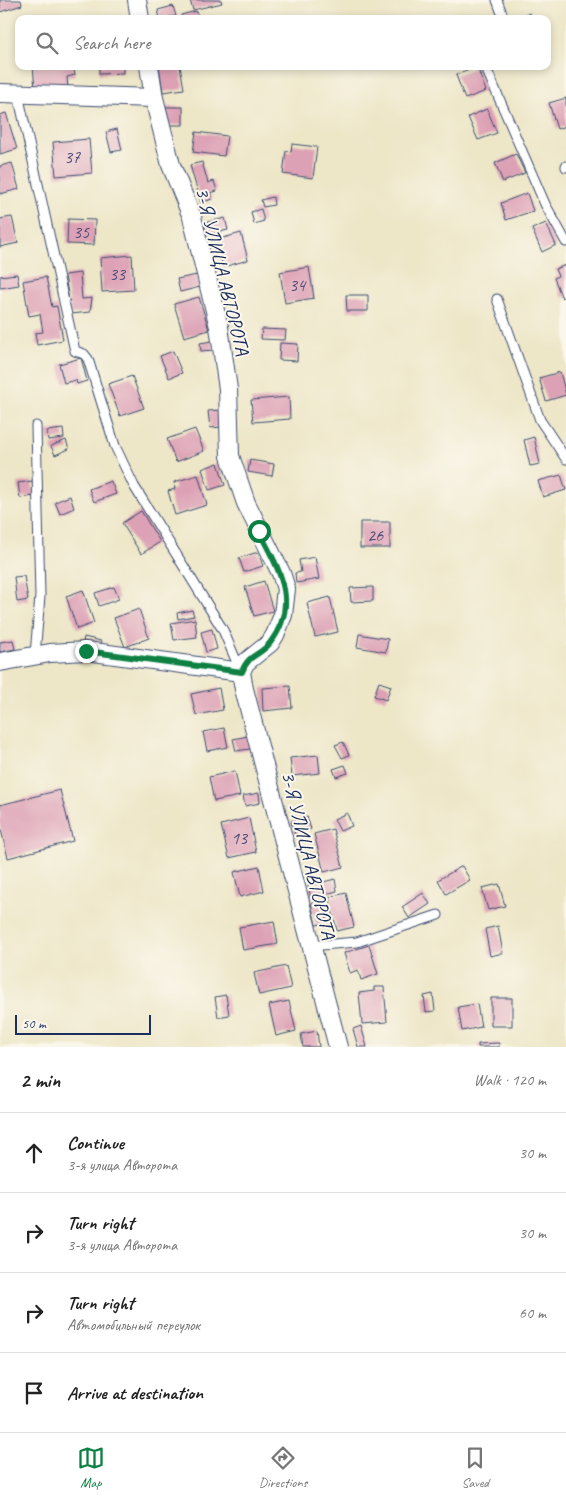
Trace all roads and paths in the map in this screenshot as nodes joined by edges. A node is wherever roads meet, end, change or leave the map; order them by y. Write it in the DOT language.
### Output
graph roads {
  1 [pos="137,0"];
  2 [pos="497,0"];
  3 [pos="139,15"];
  4 [pos="503,15"];
  5 [pos="149,70"];
  6 [pos="487,70"];
  7 [pos="9,93"];
  8 [pos="154,98"];
  9 [pos="566,242"];
  10 [pos="497,299"];
  11 [pos="36,426"];
  12 [pos="566,459"];
  13 [pos="35,655"];
  14 [pos="0,662"];
  15 [pos="242,672"];
  16 [pos="438,915"];
  17 [pos="310,946"];
  18 [pos="338,1047"];
  1 -- 3 [label="street"];
  2 -- 4 [label="lane"];
  5 -- 8 [label="street, 3-Я УЛИЦА АВТОРОТА"];
  6 -- 9 [label="lane"];
  7 -- 8 [label="street"];
  7 -- 15 [label="lane, 3-Я УЛИЦА АВТОРОТА"];
  8 -- 15 [label="street, 3-Я УЛИЦА АВТОРОТА"];
  10 -- 12 [label="lane"];
  11 -- 13 [label="lane"];
  13 -- 14 [label="street"];
  13 -- 15 [label="street"];
  15 -- 17 [label="street, 3-Я УЛИЦА АВТОРОТА"];
  16 -- 17 [label="lane"];
  17 -- 18 [label="street, 3-Я УЛИЦА АВТОРОТА"];
}
